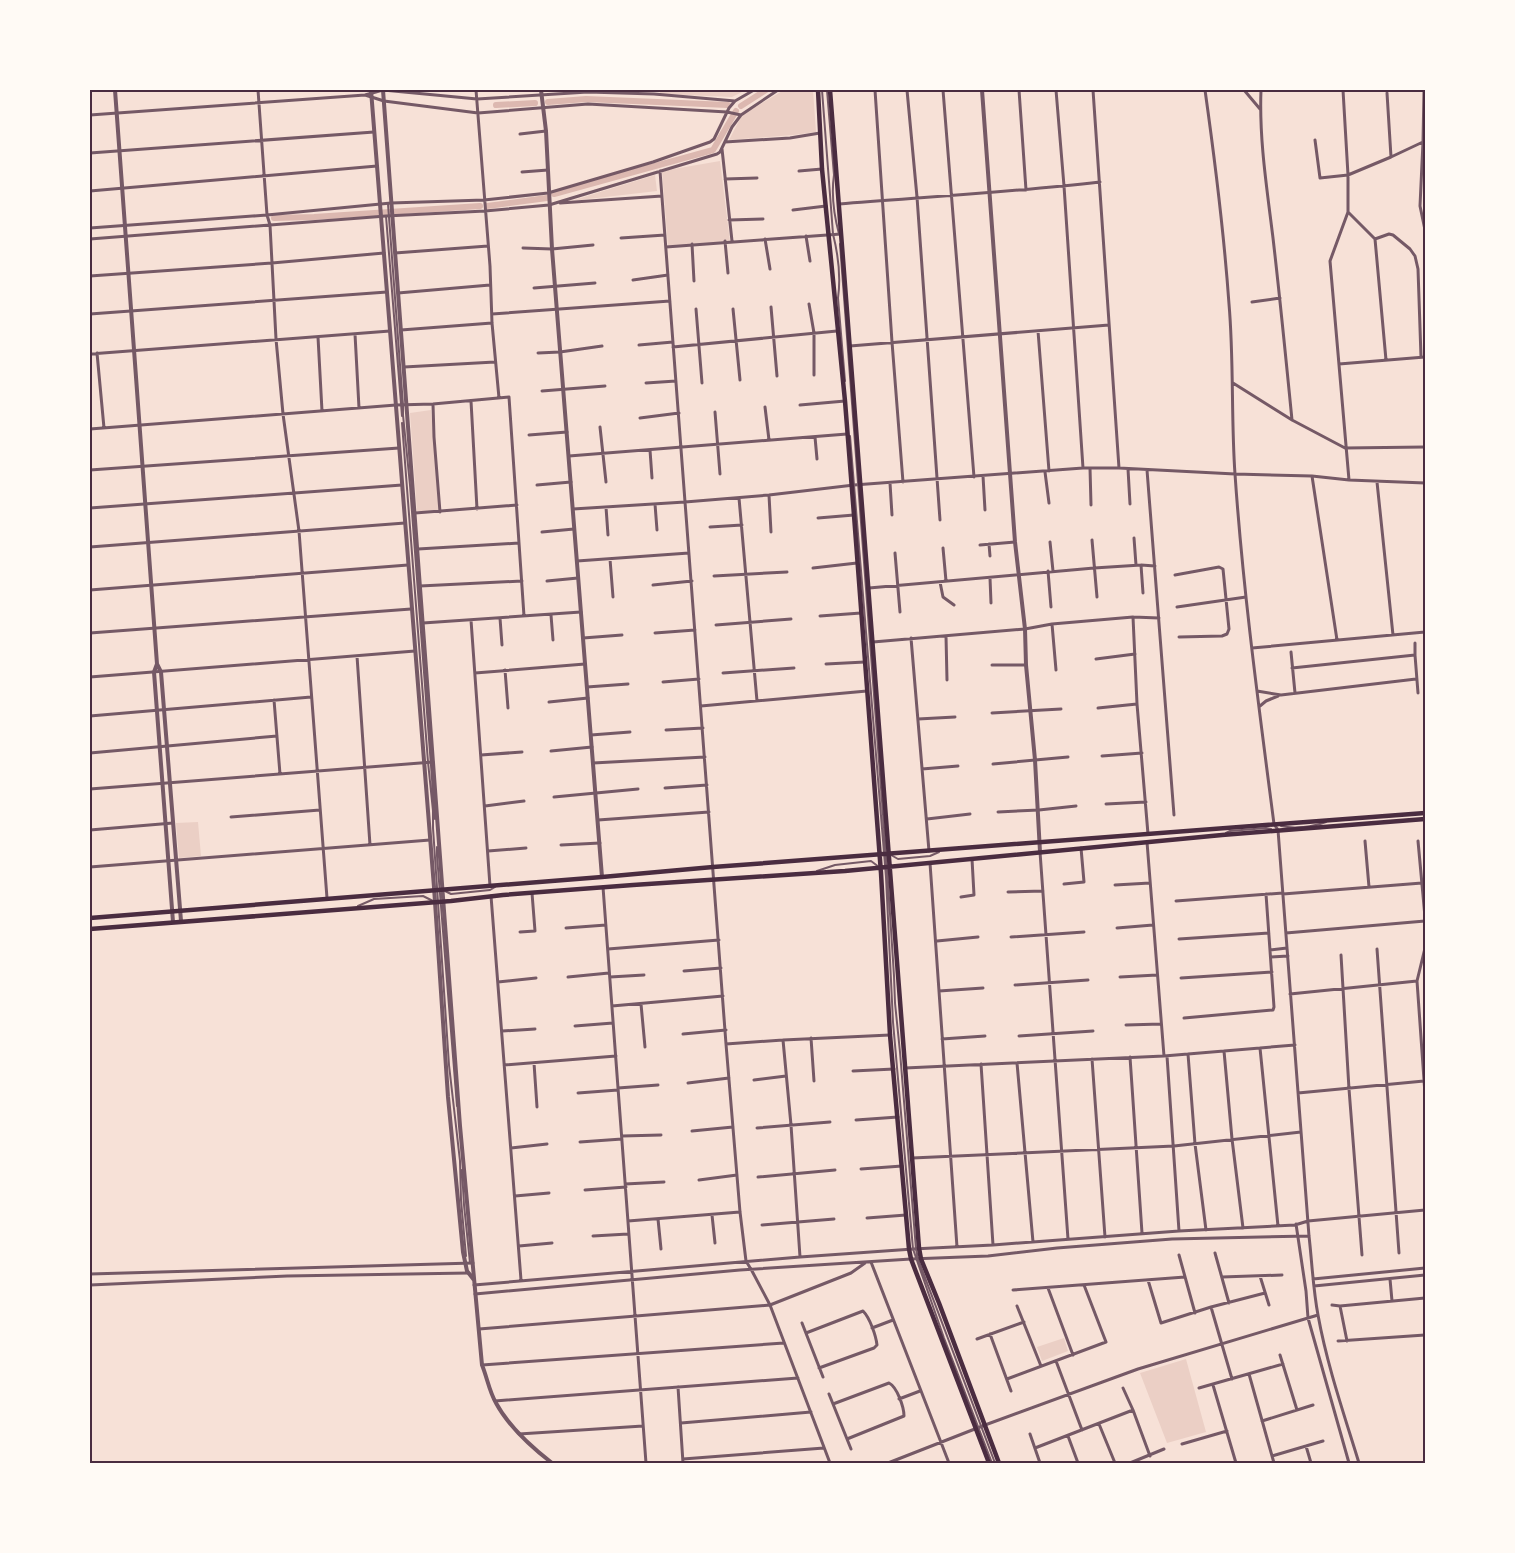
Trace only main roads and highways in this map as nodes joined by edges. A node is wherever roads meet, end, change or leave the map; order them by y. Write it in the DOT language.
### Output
graph roads {
  1 [pos="818,90"];
  2 [pos="828,90"];
  3 [pos="856,485"];
  4 [pos="1425,813"];
  5 [pos="1425,819"];
  6 [pos="884,854"];
  7 [pos="885,867"];
  8 [pos="90,918"];
  9 [pos="90,929"];
  10 [pos="914,1249"];
  11 [pos="917,1259"];
  12 [pos="981,1427"];
  13 [pos="992,1463"];
  14 [pos="999,1463"];
  1 -- 3 [label="main road"];
  2 -- 3 [label="main road"];
  3 -- 6 [label="main road"];
  3 -- 6 [label="main road"];
  4 -- 6 [label="main road"];
  5 -- 7 [label="main road"];
  6 -- 7 [label="main road"];
  6 -- 7 [label="main road"];
  6 -- 8 [label="main road"];
  7 -- 9 [label="main road"];
  7 -- 10 [label="main road"];
  7 -- 10 [label="main road"];
  10 -- 11 [label="main road"];
  10 -- 11 [label="main road"];
  11 -- 12 [label="main road"];
  11 -- 12 [label="main road"];
  12 -- 13 [label="main road"];
  12 -- 14 [label="main road"];
}
